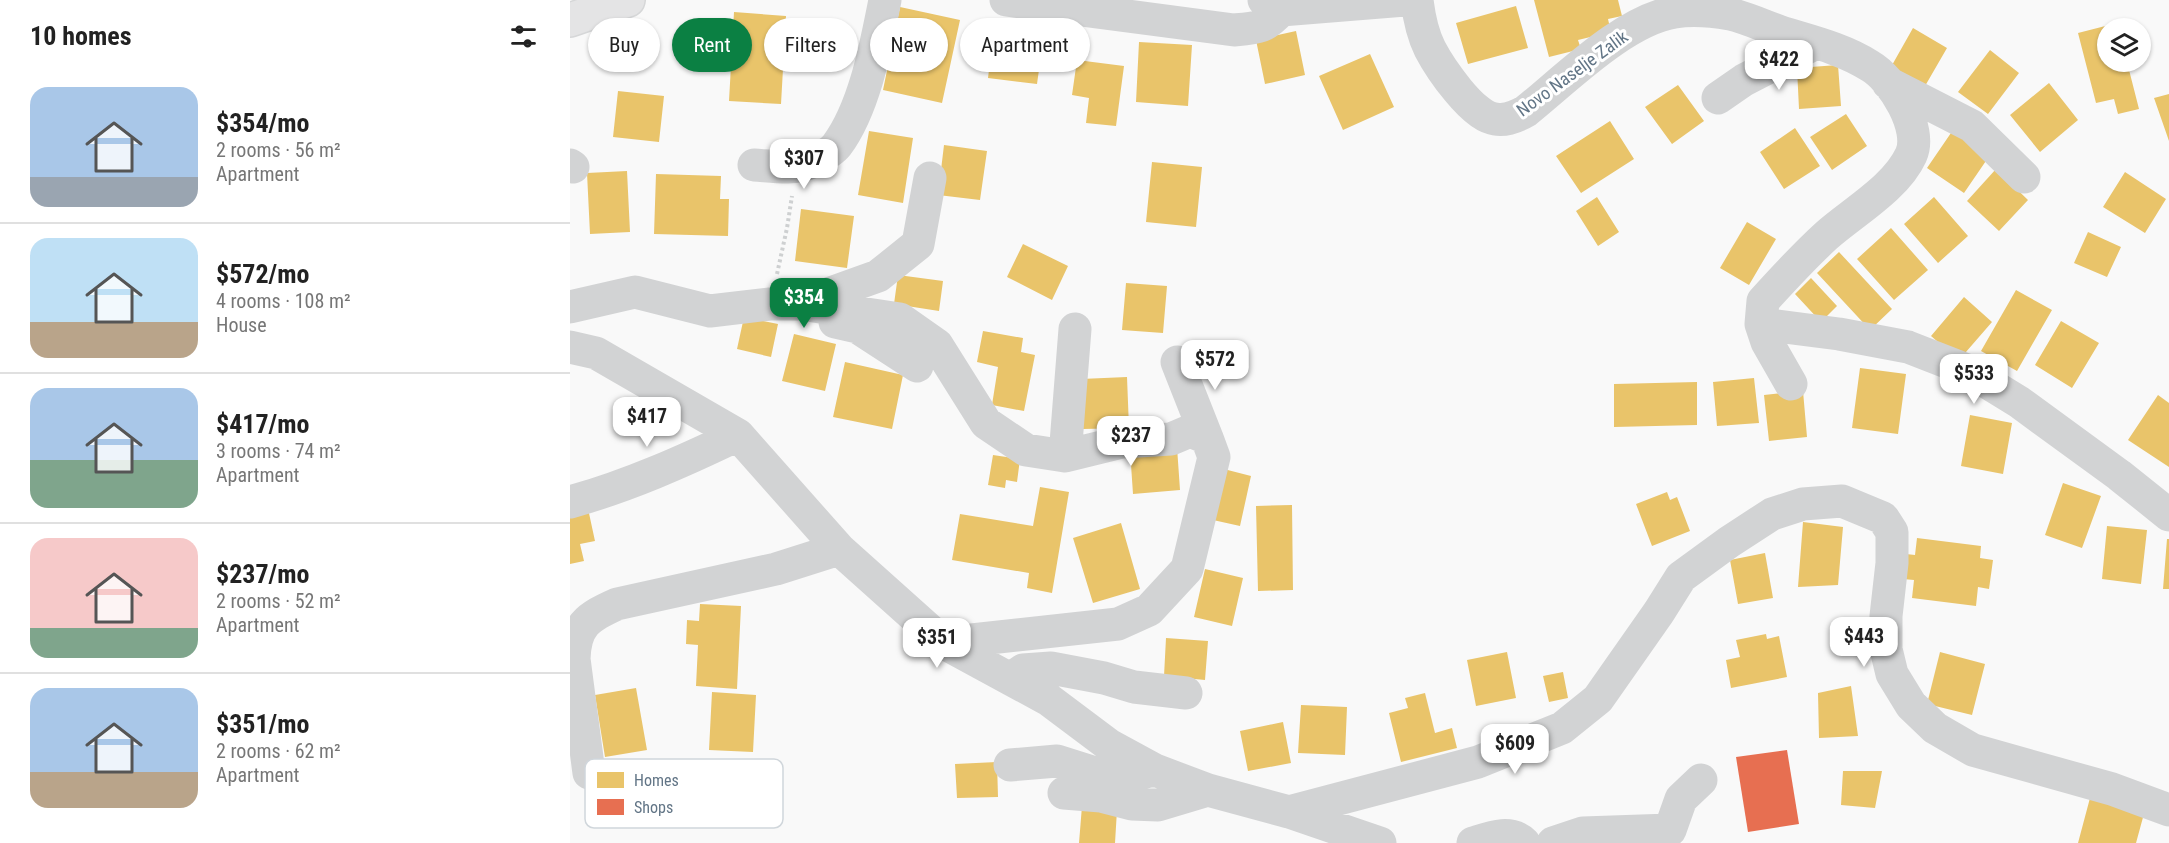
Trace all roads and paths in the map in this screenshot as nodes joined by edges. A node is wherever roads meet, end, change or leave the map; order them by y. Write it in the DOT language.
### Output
graph roads {
  1 [pos="628,0"];
  2 [pos="885,0"];
  3 [pos="1006,0"];
  4 [pos="1405,0"];
  5 [pos="1417,0"];
  6 [pos="1273,5"];
  7 [pos="570,20"];
  8 [pos="1816,43"];
  9 [pos="1887,82"];
  10 [pos="1718,98"];
  11 [pos="754,165"];
  12 [pos="2024,177"];
  13 [pos="930,178"];
  14 [pos="787,228"];
  15 [pos="785,304"];
  16 [pos="570,307"];
  17 [pos="1761,324"];
  18 [pos="1076,329"];
  19 [pos="570,347"];
  20 [pos="1178,362"];
  21 [pos="917,366"];
  22 [pos="1791,384"];
  23 [pos="738,435"];
  24 [pos="1207,438"];
  25 [pos="1065,456"];
  26 [pos="570,502"];
  27 [pos="2169,515"];
  28 [pos="839,549"];
  29 [pos="944,644"];
  30 [pos="1010,679"];
  31 [pos="1186,693"];
  32 [pos="587,759"];
  33 [pos="1010,765"];
  34 [pos="1155,770"];
  35 [pos="1701,780"];
  36 [pos="1208,790"];
  37 [pos="1064,793"];
  38 [pos="2169,810"];
  39 [pos="1289,812"];
  40 [pos="1380,843"];
  41 [pos="1473,843"];
  42 [pos="1524,843"];
  43 [pos="1553,843"];
  1 -- 7 [label="main road"];
  2 -- 11 [label="street"];
  3 -- 6 [label="street"];
  4 -- 6 [label="street"];
  5 -- 8 [label="street, Novo Naselje Zalik"];
  8 -- 9 [label="street, Novo Naselje Zalik"];
  8 -- 10 [label="street"];
  9 -- 12 [label="street, Novo Naselje Zalik"];
  9 -- 17 [label="street, Novo Naselje Zalik"];
  13 -- 15 [label="street"];
  14 -- 15 [label="path"];
  15 -- 16 [label="street"];
  15 -- 21 [label="street"];
  15 -- 25 [label="street"];
  17 -- 22 [label="street"];
  17 -- 27 [label="street"];
  18 -- 25 [label="street"];
  19 -- 23 [label="street"];
  20 -- 24 [label="street"];
  23 -- 26 [label="street"];
  23 -- 28 [label="street"];
  24 -- 25 [label="street"];
  24 -- 29 [label="street"];
  28 -- 29 [label="street"];
  28 -- 32 [label="street"];
  29 -- 30 [label="street"];
  30 -- 31 [label="street"];
  30 -- 34 [label="street"];
  33 -- 34 [label="street"];
  34 -- 36 [label="street"];
  35 -- 43 [label="street"];
  36 -- 37 [label="street"];
  36 -- 39 [label="street"];
  38 -- 39 [label="street"];
  39 -- 40 [label="street"];
  41 -- 42 [label="street"];
}
